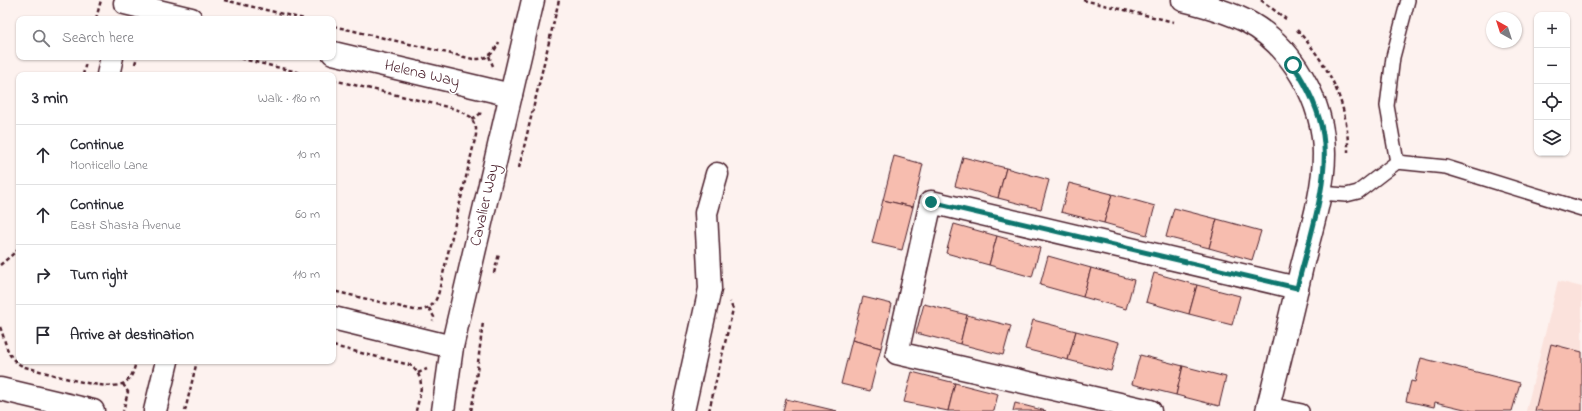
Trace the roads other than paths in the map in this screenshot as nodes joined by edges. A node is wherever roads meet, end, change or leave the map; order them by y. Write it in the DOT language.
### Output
graph roads {
  1 [pos="533,0"];
  2 [pos="1408,0"];
  3 [pos="1190,1"];
  4 [pos="124,7"];
  5 [pos="174,16"];
  6 [pos="336,54"];
  7 [pos="111,60"];
  8 [pos="109,72"];
  9 [pos="511,95"];
  10 [pos="1397,162"];
  11 [pos="717,174"];
  12 [pos="1320,193"];
  13 [pos="1582,209"];
  14 [pos="1297,288"];
  15 [pos="336,319"];
  16 [pos="452,346"];
  17 [pos="166,364"];
  18 [pos="0,389"];
  19 [pos="1268,408"];
  20 [pos="93,411"];
  21 [pos="155,411"];
  22 [pos="443,411"];
  23 [pos="683,411"];
  24 [pos="1150,411"];
  25 [pos="1302,411"];
  1 -- 9 [label="street, Cavalier Way"];
  2 -- 10 [label="lane"];
  3 -- 12 [label="street"];
  4 -- 5 [label="street"];
  6 -- 9 [label="street, Helena Way"];
  7 -- 8 [label="street"];
  9 -- 16 [label="street, Cavalier Way"];
  10 -- 12 [label="lane"];
  10 -- 13 [label="lane"];
  11 -- 23 [label="street"];
  12 -- 14 [label="street"];
  14 -- 19 [label="street"];
  14 -- 24 [label="street"];
  15 -- 16 [label="street"];
  16 -- 22 [label="street, Cavalier Way"];
  17 -- 21 [label="street"];
  18 -- 20 [label="street"];
  19 -- 25 [label="lane"];
}
